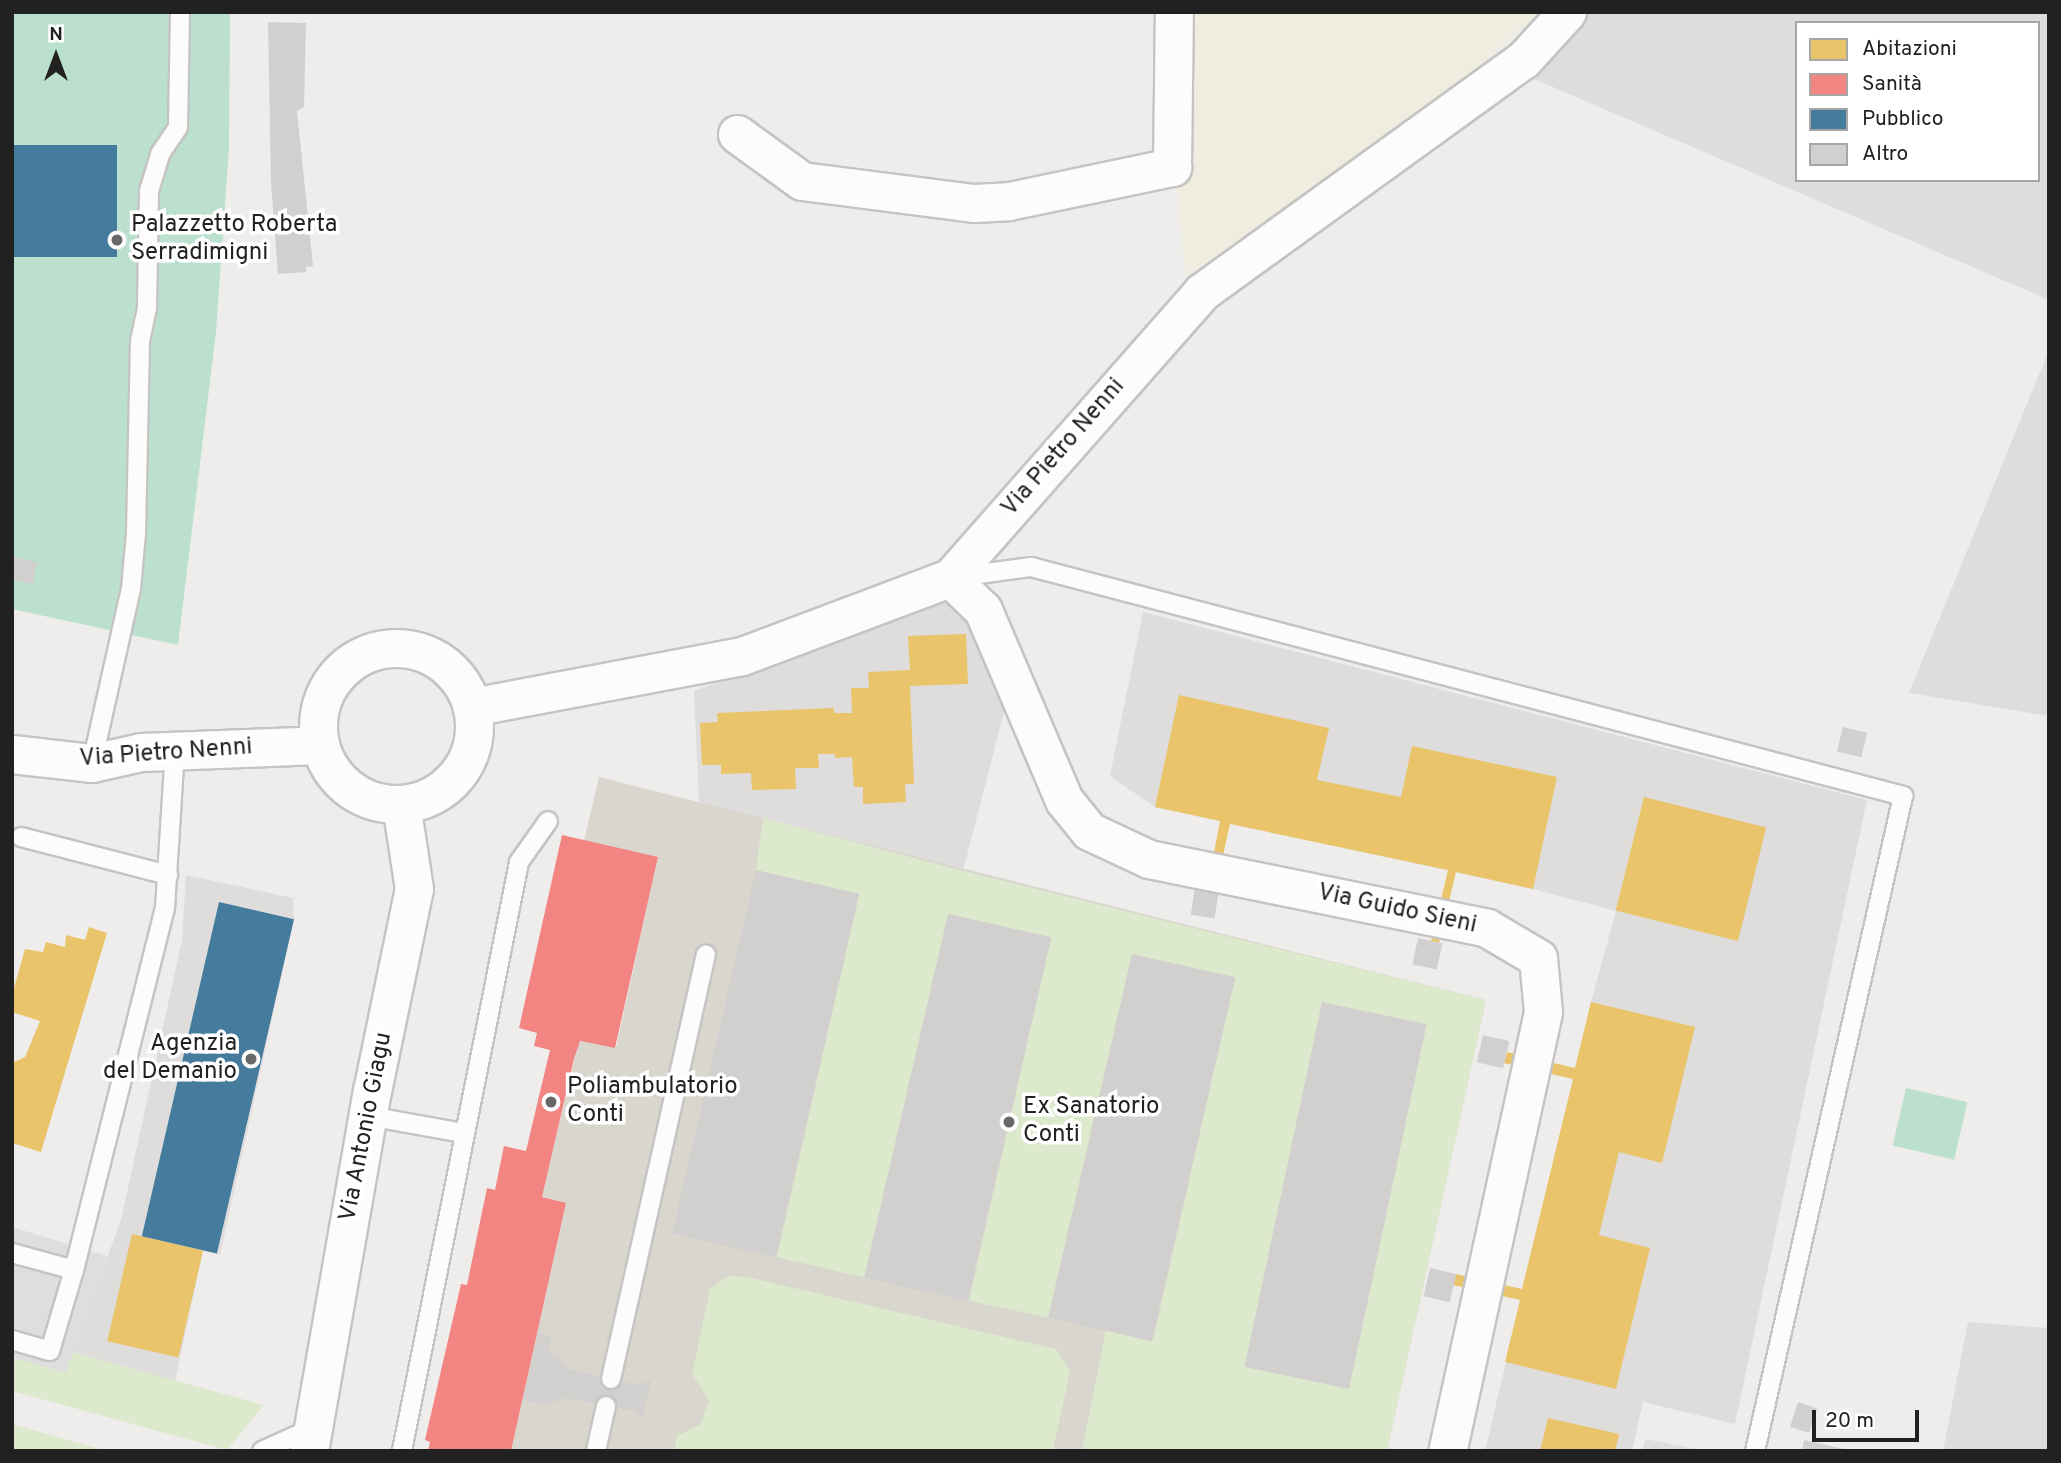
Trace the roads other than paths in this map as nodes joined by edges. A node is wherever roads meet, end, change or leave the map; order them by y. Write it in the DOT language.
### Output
graph roads {
  1 [pos="180,12"];
  2 [pos="1174,12"];
  3 [pos="1567,12"];
  4 [pos="737,134"];
  5 [pos="950,578"];
  6 [pos="472,707"];
  7 [pos="320,745"];
  8 [pos="175,751"];
  9 [pos="12,754"];
  10 [pos="92,763"];
  11 [pos="401,804"];
  12 [pos="548,821"];
  13 [pos="21,837"];
  14 [pos="167,875"];
  15 [pos="706,954"];
  16 [pos="368,1116"];
  17 [pos="463,1133"];
  18 [pos="12,1253"];
  19 [pos="74,1270"];
  20 [pos="12,1340"];
  21 [pos="611,1379"];
  22 [pos="606,1406"];
  23 [pos="311,1439"];
  24 [pos="262,1451"];
  25 [pos="402,1451"];
  26 [pos="596,1451"];
  27 [pos="1447,1451"];
  28 [pos="1755,1451"];
  1 -- 10 [label="lane"];
  2 -- 4 [label="street"];
  3 -- 5 [label="street, Via Pietro Nenni"];
  5 -- 6 [label="street, Via Pietro Nenni"];
  5 -- 27 [label="street, Via Guido Sieni"];
  5 -- 28 [label="lane"];
  6 -- 7 [label="street"];
  6 -- 11 [label="street"];
  7 -- 8 [label="street, Via Pietro Nenni"];
  7 -- 11 [label="street"];
  8 -- 10 [label="street, Via Pietro Nenni"];
  8 -- 14 [label="lane"];
  9 -- 10 [label="street, Via Pietro Nenni"];
  11 -- 16 [label="street, Via Antonio Giagu"];
  12 -- 17 [label="lane"];
  13 -- 14 [label="lane"];
  14 -- 19 [label="lane"];
  15 -- 21 [label="lane"];
  16 -- 17 [label="lane"];
  16 -- 23 [label="street, Via Antonio Giagu"];
  17 -- 25 [label="lane"];
  18 -- 19 [label="lane"];
  19 -- 20 [label="lane"];
  22 -- 26 [label="lane"];
  23 -- 24 [label="lane"];
}
